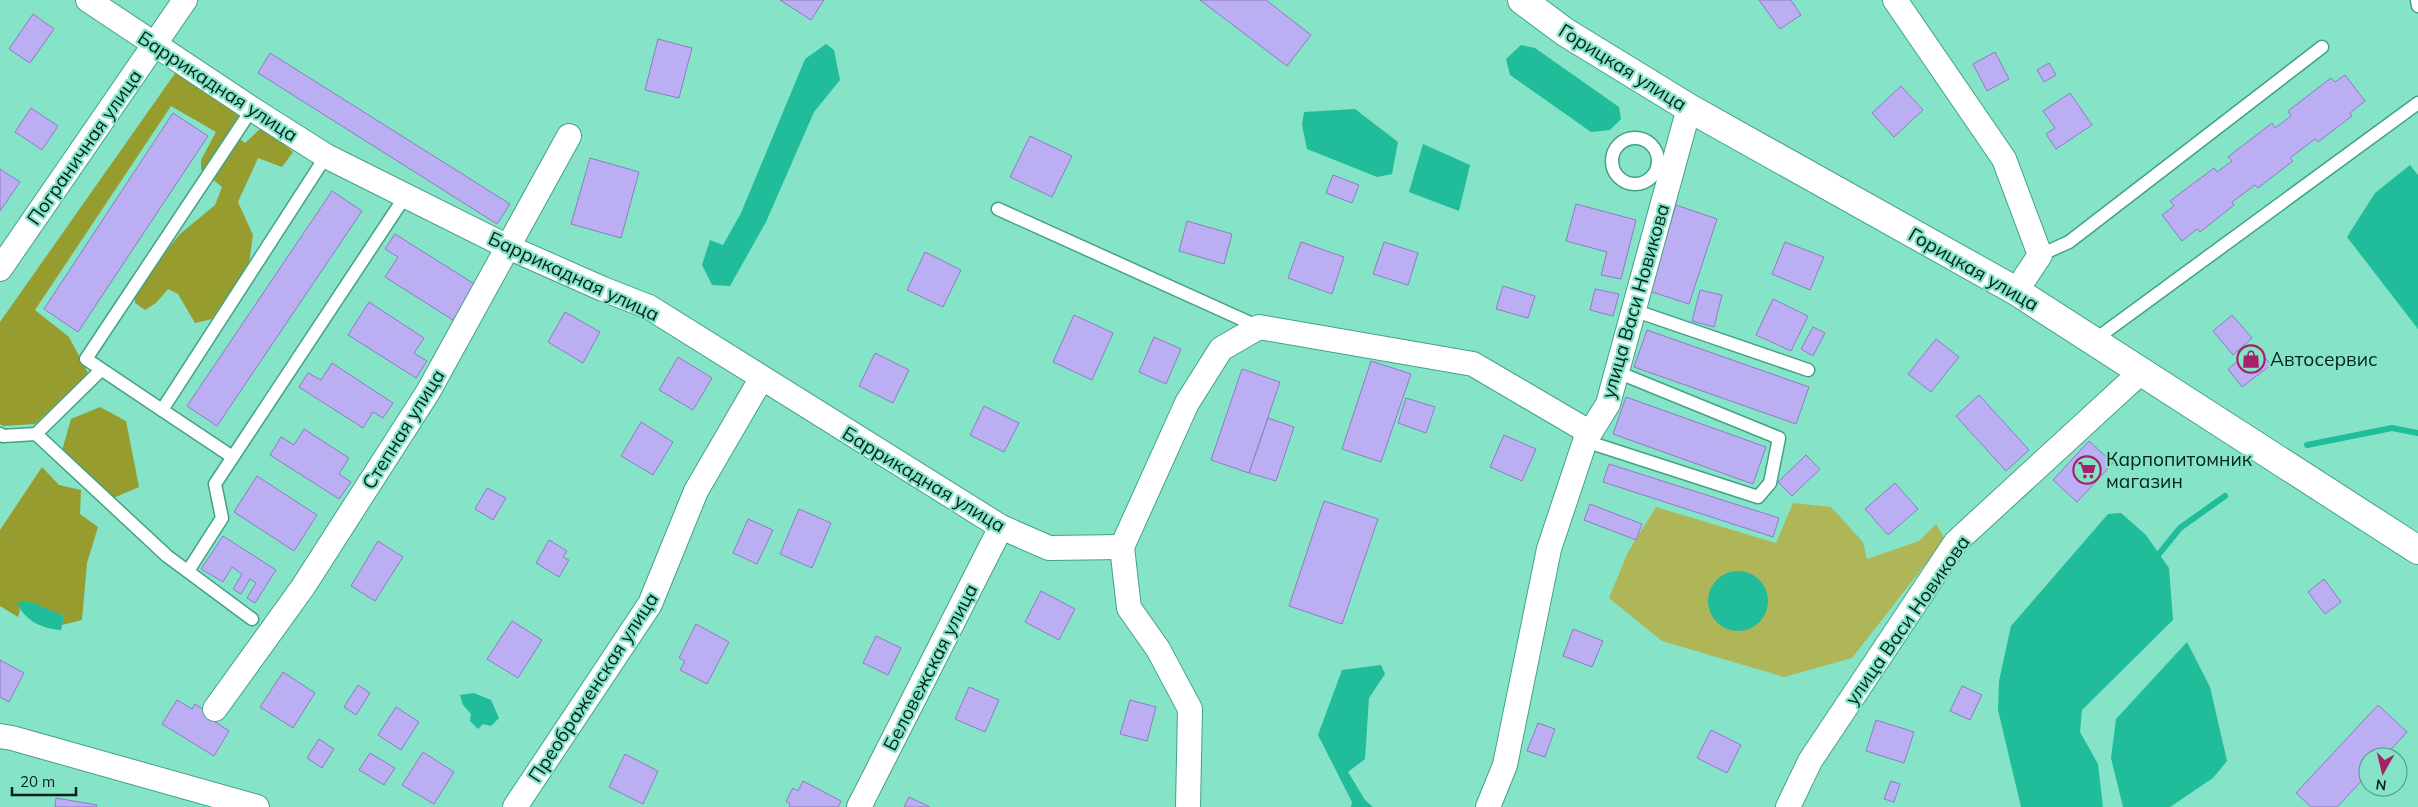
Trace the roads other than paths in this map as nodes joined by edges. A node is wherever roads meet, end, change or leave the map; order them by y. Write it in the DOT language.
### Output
graph roads {
  1 [pos="88,0"];
  2 [pos="185,0"];
  3 [pos="1522,0"];
  4 [pos="1895,0"];
  5 [pos="2417,0"];
  6 [pos="2418,6"];
  7 [pos="154,44"];
  8 [pos="2322,48"];
  9 [pos="2418,103"];
  10 [pos="1689,108"];
  11 [pos="252,110"];
  12 [pos="569,136"];
  13 [pos="326,156"];
  14 [pos="406,195"];
  15 [pos="998,209"];
  16 [pos="508,246"];
  17 [pos="2040,255"];
  18 [pos="0,269"];
  19 [pos="2016,291"];
  20 [pos="1633,310"];
  21 [pos="1259,327"];
  22 [pos="2093,341"];
  23 [pos="101,370"];
  24 [pos="1808,370"];
  25 [pos="1617,372"];
  26 [pos="2141,372"];
  27 [pos="761,379"];
  28 [pos="162,410"];
  29 [pos="0,434"];
  30 [pos="36,434"];
  31 [pos="1587,437"];
  32 [pos="231,456"];
  33 [pos="1001,527"];
  34 [pos="1122,548"];
  35 [pos="2418,550"];
  36 [pos="188,572"];
  37 [pos="252,619"];
  38 [pos="215,709"];
  39 [pos="0,736"];
  40 [pos="257,807"];
  41 [pos="515,807"];
  42 [pos="859,807"];
  43 [pos="1188,807"];
  44 [pos="1488,807"];
  45 [pos="1788,807"];
  1 -- 7 [label="street, Баррикадная улица"];
  2 -- 7 [label="street, Пограничная улица"];
  3 -- 10 [label="main road, Горицкая улица"];
  4 -- 17 [label="street"];
  5 -- 6 [label="lane"];
  7 -- 11 [label="street, Баррикадная улица"];
  7 -- 18 [label="street, Пограничная улица"];
  8 -- 17 [label="lane"];
  9 -- 22 [label="lane"];
  10 -- 19 [label="main road, Горицкая улица"];
  10 -- 20 [label="street, улица Васи Новикова"];
  11 -- 13 [label="street, Баррикадная улица"];
  11 -- 23 [label="lane"];
  12 -- 16 [label="street, Степная улица"];
  13 -- 14 [label="street, Баррикадная улица"];
  13 -- 28 [label="lane"];
  14 -- 16 [label="street, Баррикадная улица"];
  14 -- 32 [label="lane"];
  15 -- 21 [label="lane"];
  16 -- 27 [label="street, Баррикадная улица"];
  16 -- 38 [label="street, Степная улица"];
  17 -- 19 [label="street"];
  19 -- 22 [label="main road, Горицкая улица"];
  20 -- 24 [label="lane"];
  20 -- 25 [label="street, улица Васи Новикова"];
  21 -- 31 [label="street"];
  21 -- 34 [label="street"];
  22 -- 26 [label="main road, Горицкая улица"];
  23 -- 28 [label="lane"];
  23 -- 30 [label="lane"];
  25 -- 31 [label="street, улица Васи Новикова"];
  25 -- 31 [label="lane"];
  26 -- 35 [label="main road, Горицкая улица"];
  26 -- 45 [label="street, улица Васи Новикова"];
  27 -- 33 [label="street, Баррикадная улица"];
  27 -- 41 [label="street, Преображенская улица"];
  28 -- 32 [label="lane"];
  29 -- 30 [label="lane"];
  30 -- 36 [label="lane"];
  31 -- 44 [label="street, улица Васи Новикова"];
  32 -- 36 [label="lane"];
  33 -- 34 [label="street, Баррикадная улица"];
  33 -- 42 [label="street, Беловежская улица"];
  34 -- 43 [label="street"];
  36 -- 37 [label="lane"];
  39 -- 40 [label="street"];
}
